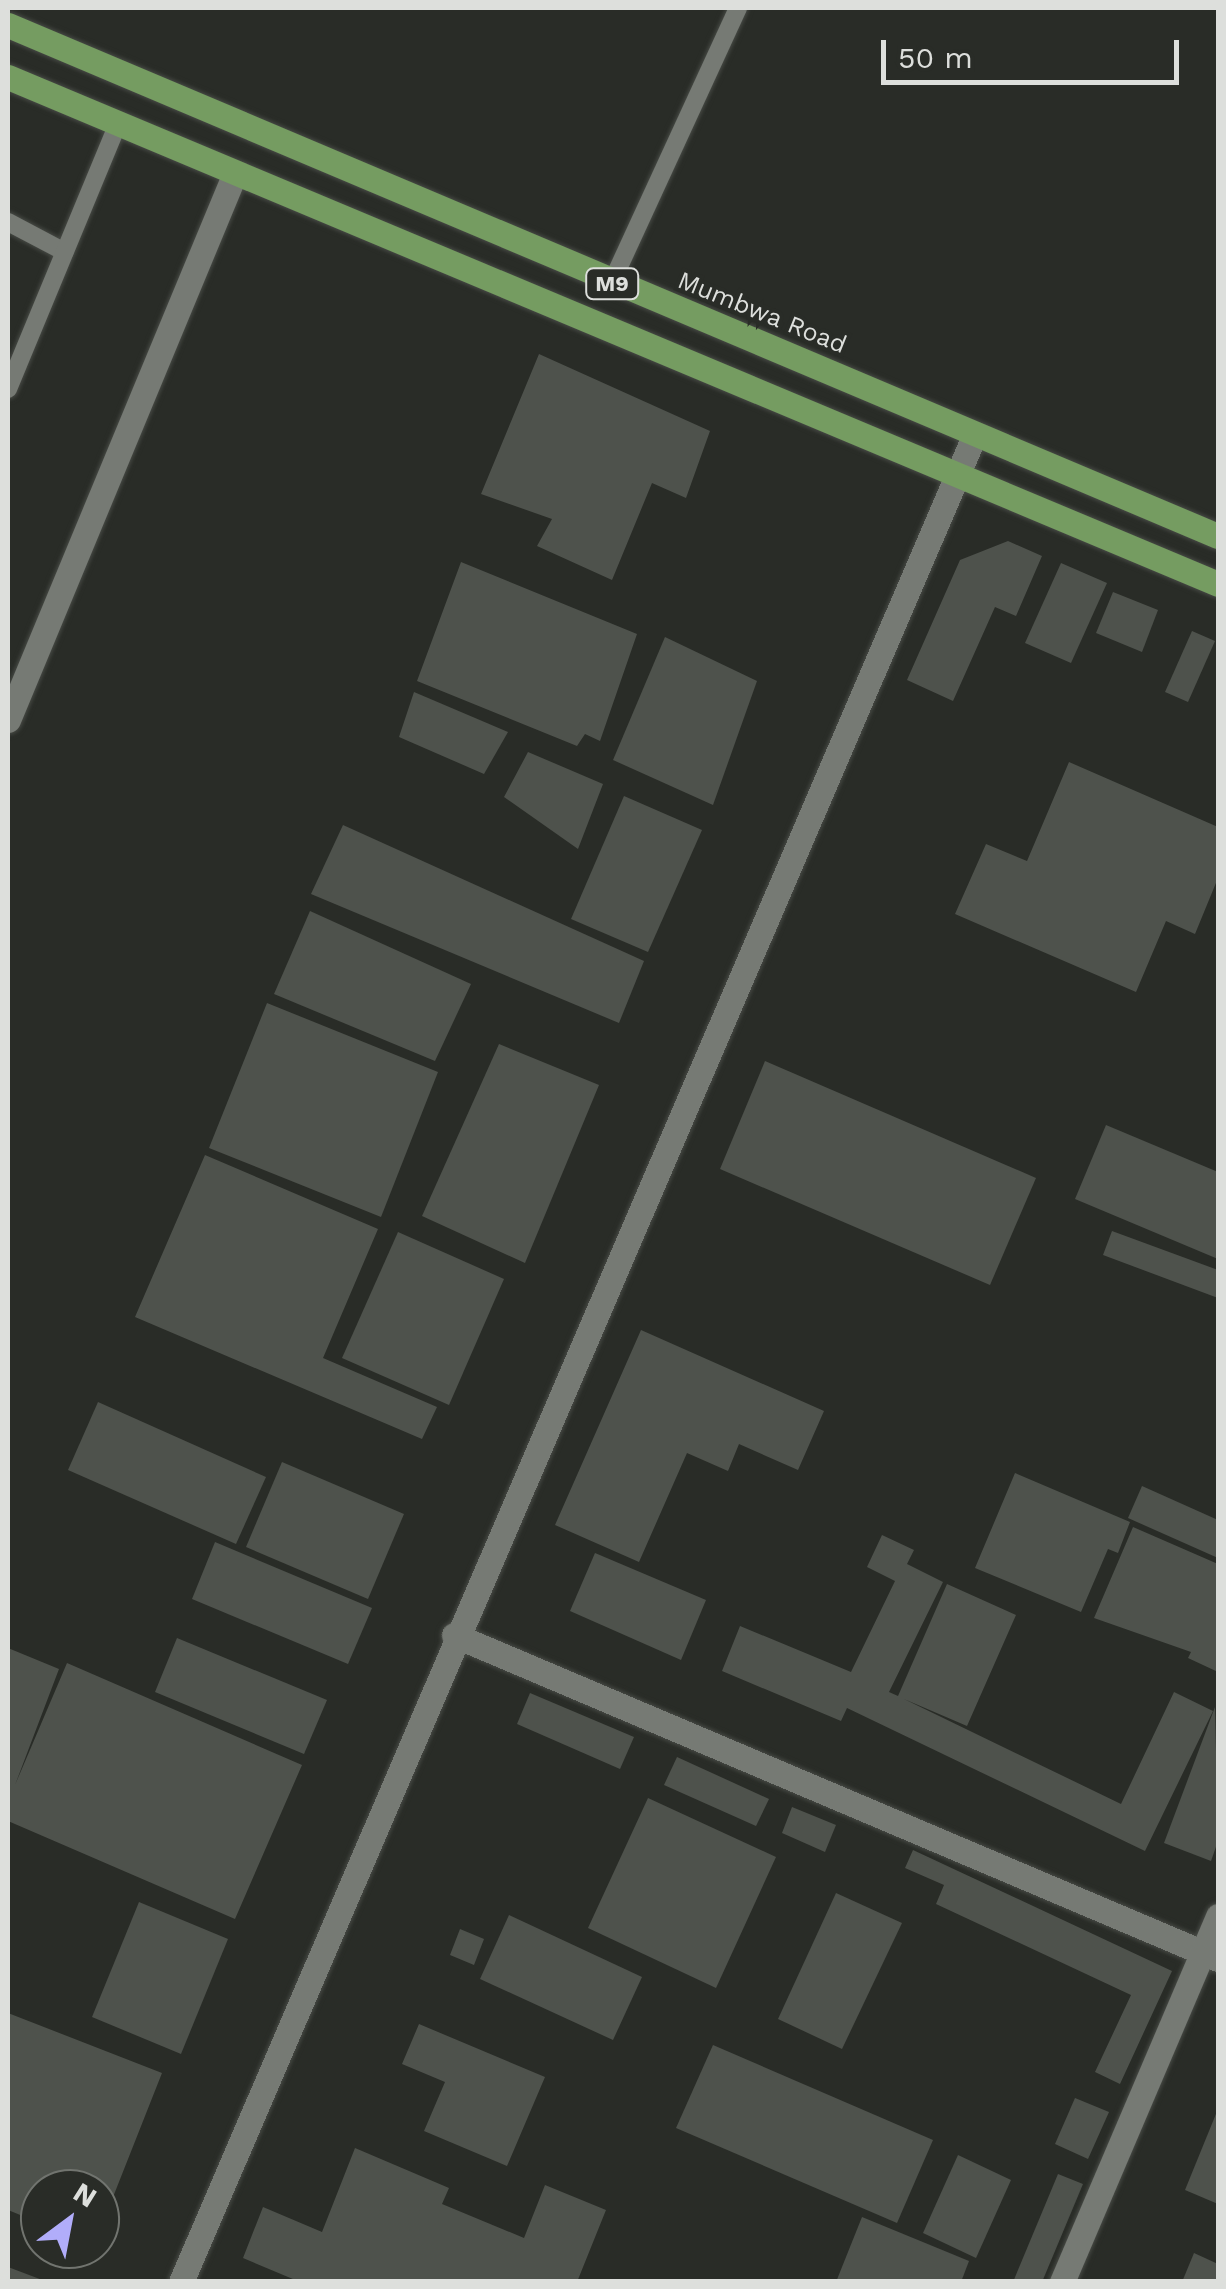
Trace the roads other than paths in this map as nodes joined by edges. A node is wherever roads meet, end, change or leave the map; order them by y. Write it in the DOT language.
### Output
graph roads {
  1 [pos="738,8"];
  2 [pos="8,25"];
  3 [pos="8,77"];
  4 [pos="118,124"];
  5 [pos="235,173"];
  6 [pos="8,222"];
  7 [pos="64,252"];
  8 [pos="612,284"];
  9 [pos="8,389"];
  10 [pos="975,434"];
  11 [pos="955,474"];
  12 [pos="1218,536"];
  13 [pos="1218,584"];
  14 [pos="8,720"];
  15 [pos="454,1635"];
  16 [pos="1218,1916"];
  17 [pos="1211,1956"];
  18 [pos="181,2282"];
  19 [pos="1062,2282"];
  1 -- 8 [label="lane"];
  2 -- 8 [label="main road, Mumbwa Road / M9"];
  3 -- 4 [label="main road, M9"];
  4 -- 5 [label="main road, M9"];
  4 -- 7 [label="lane"];
  5 -- 11 [label="main road, M9"];
  5 -- 14 [label="street"];
  6 -- 7 [label="lane"];
  7 -- 9 [label="lane"];
  8 -- 10 [label="main road, Mumbwa Road / M9"];
  10 -- 11 [label="street"];
  10 -- 12 [label="main road, Mumbwa Road / M9"];
  11 -- 13 [label="main road, M9"];
  11 -- 15 [label="street"];
  15 -- 17 [label="street"];
  15 -- 18 [label="street"];
  16 -- 17 [label="street"];
  17 -- 19 [label="street"];
}
